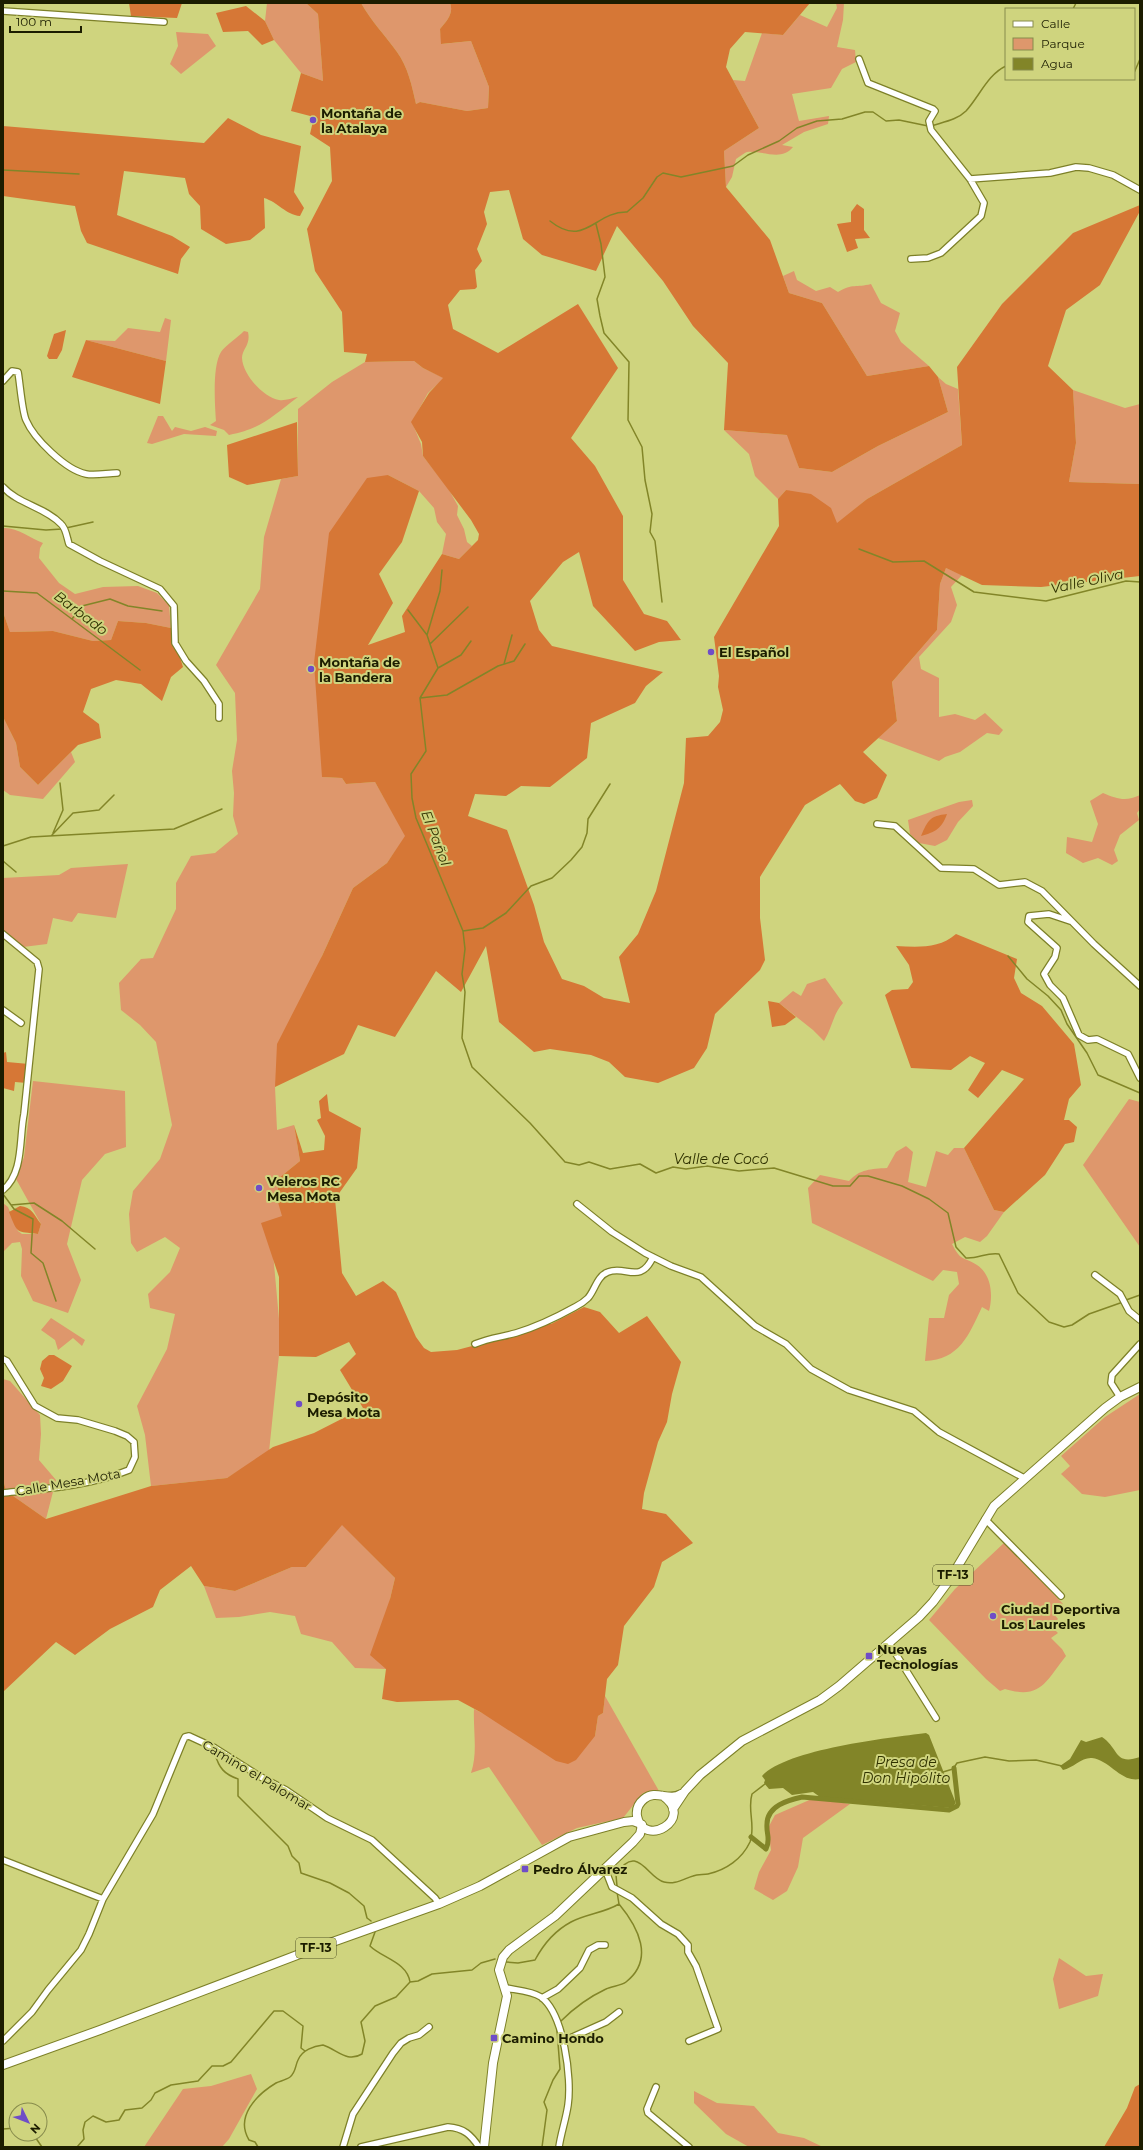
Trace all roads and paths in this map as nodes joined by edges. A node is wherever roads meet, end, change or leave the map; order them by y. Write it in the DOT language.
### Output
graph roads {
  1 [pos="3,11"];
  2 [pos="164,22"];
  3 [pos="859,59"];
  4 [pos="970,179"];
  5 [pos="1140,190"];
  6 [pos="911,259"];
  7 [pos="3,381"];
  8 [pos="117,473"];
  9 [pos="3,487"];
  10 [pos="219,718"];
  11 [pos="876,824"];
  12 [pos="1073,922"];
  13 [pos="3,934"];
  14 [pos="1140,986"];
  15 [pos="3,1010"];
  16 [pos="21,1024"];
  17 [pos="1140,1078"];
  18 [pos="3,1190"];
  19 [pos="577,1204"];
  20 [pos="653,1257"];
  21 [pos="1095,1275"];
  22 [pos="1140,1320"];
  23 [pos="475,1344"];
  24 [pos="1140,1344"];
  25 [pos="3,1359"];
  26 [pos="1140,1387"];
  27 [pos="1120,1397"];
  28 [pos="1024,1478"];
  29 [pos="3,1493"];
  30 [pos="985,1519"];
  31 [pos="1061,1596"];
  32 [pos="889,1643"];
  33 [pos="936,1718"];
  34 [pos="685,1792"];
  35 [pos="663,1796"];
  36 [pos="673,1809"];
  37 [pos="637,1812"];
  38 [pos="624,1822"];
  39 [pos="641,1824"];
  40 [pos="652,1831"];
  41 [pos="633,1842"];
  42 [pos="3,1860"];
  43 [pos="605,1869"];
  44 [pos="103,1899"];
  45 [pos="439,1904"];
  46 [pos="606,1945"];
  47 [pos="506,1988"];
  48 [pos="542,1998"];
  49 [pos="619,2012"];
  50 [pos="429,2027"];
  51 [pos="563,2039"];
  52 [pos="3,2041"];
  53 [pos="689,2041"];
  54 [pos="3,2065"];
  55 [pos="656,2087"];
  56 [pos="344,2147"];
  57 [pos="361,2147"];
  58 [pos="479,2147"];
  59 [pos="484,2147"];
  60 [pos="559,2147"];
  61 [pos="689,2147"];
  1 -- 2 [label="street"];
  3 -- 4 [label="street"];
  4 -- 5 [label="street"];
  4 -- 6 [label="street"];
  7 -- 8 [label="street"];
  9 -- 10 [label="street"];
  11 -- 12 [label="street"];
  12 -- 14 [label="street"];
  12 -- 17 [label="street"];
  13 -- 18 [label="street"];
  15 -- 16 [label="street"];
  19 -- 20 [label="street"];
  20 -- 23 [label="street"];
  20 -- 28 [label="street"];
  21 -- 22 [label="street"];
  24 -- 27 [label="street"];
  25 -- 29 [label="street, Calle Mesa Mota"];
  26 -- 27 [label="main road, TF-13"];
  27 -- 28 [label="main road, TF-13"];
  28 -- 30 [label="main road, TF-13"];
  30 -- 31 [label="street"];
  30 -- 32 [label="main road, TF-13"];
  32 -- 33 [label="street"];
  32 -- 34 [label="main road, TF-13"];
  34 -- 35 [label="main road, TF-13"];
  34 -- 36 [label="main road, TF-13"];
  35 -- 36 [label="main road"];
  35 -- 37 [label="main road, TF-13"];
  36 -- 40 [label="main road, TF-13"];
  37 -- 38 [label="main road, TF-13"];
  37 -- 39 [label="main road"];
  38 -- 39 [label="main road, TF-13"];
  38 -- 45 [label="main road, TF-13"];
  39 -- 40 [label="main road, TF-13"];
  39 -- 41 [label="main road"];
  40 -- 41 [label="main road"];
  41 -- 43 [label="main road"];
  42 -- 44 [label="street"];
  43 -- 47 [label="main road"];
  43 -- 53 [label="street"];
  44 -- 45 [label="street, Camino el Palomar"];
  44 -- 52 [label="street, Camino el Palomar"];
  45 -- 54 [label="main road, TF-13"];
  46 -- 48 [label="street"];
  47 -- 48 [label="street"];
  47 -- 59 [label="main road"];
  48 -- 51 [label="street"];
  49 -- 51 [label="street"];
  50 -- 56 [label="street"];
  51 -- 60 [label="street"];
  55 -- 61 [label="street"];
  57 -- 58 [label="street"];
}
